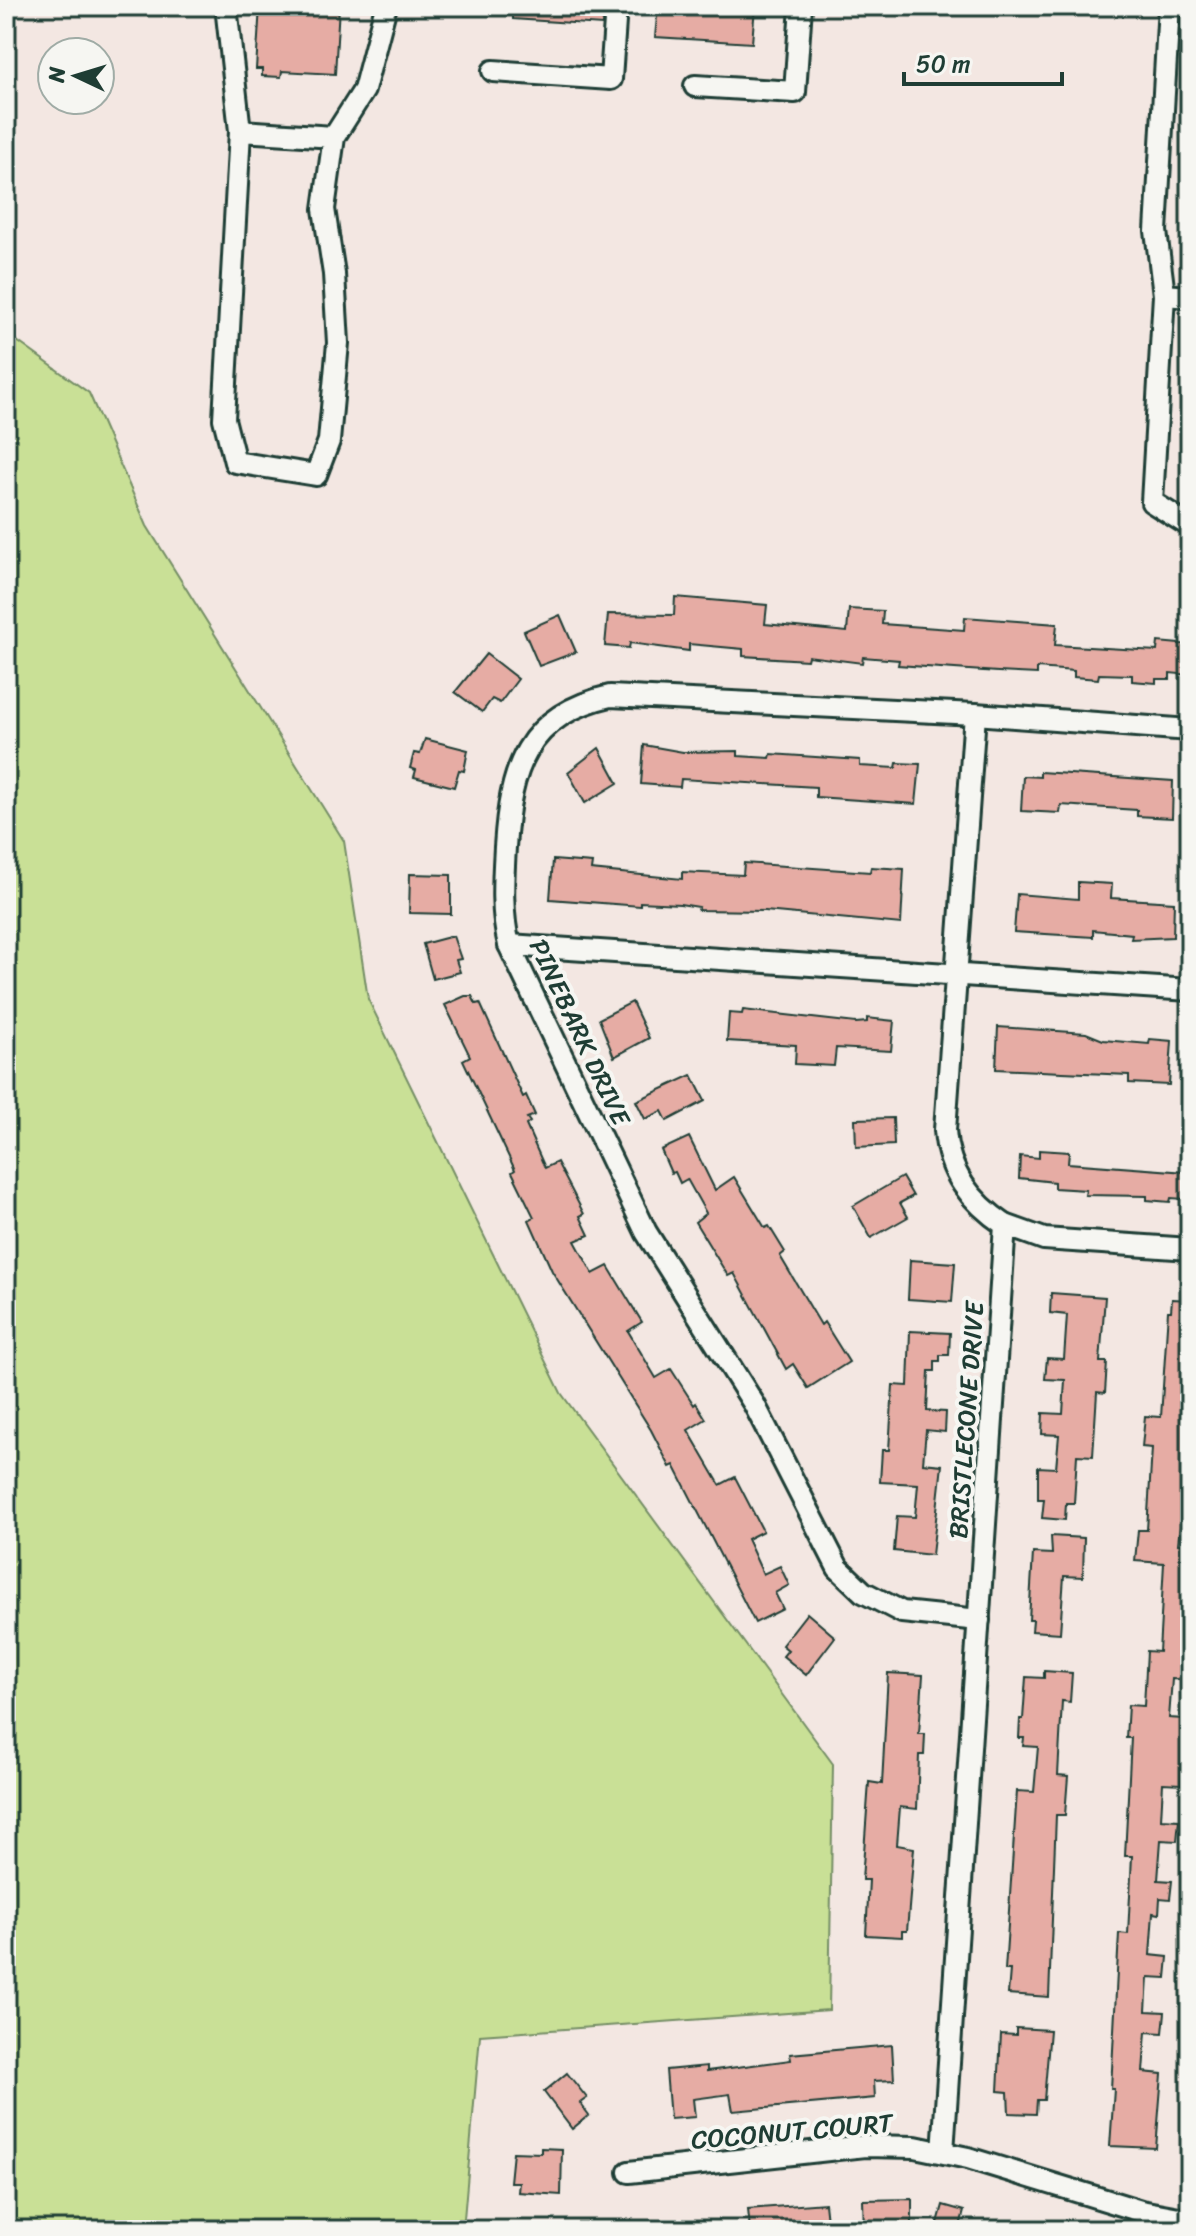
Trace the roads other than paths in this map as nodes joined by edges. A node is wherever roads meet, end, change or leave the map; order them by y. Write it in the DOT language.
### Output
graph roads {
  1 [pos="226,6"];
  2 [pos="386,6"];
  3 [pos="616,6"];
  4 [pos="801,6"];
  5 [pos="1169,6"];
  6 [pos="493,71"];
  7 [pos="695,86"];
  8 [pos="240,131"];
  9 [pos="334,137"];
  10 [pos="1164,295"];
  11 [pos="1190,297"];
  12 [pos="1190,526"];
  13 [pos="975,714"];
  14 [pos="1190,730"];
  15 [pos="509,945"];
  16 [pos="953,975"];
  17 [pos="1190,990"];
  18 [pos="1005,1225"];
  19 [pos="1190,1249"];
  20 [pos="979,1620"];
  21 [pos="943,2152"];
  22 [pos="629,2172"];
  23 [pos="1190,2220"];
  1 -- 8 [label="street"];
  2 -- 9 [label="street"];
  3 -- 6 [label="street"];
  4 -- 7 [label="street"];
  5 -- 10 [label="street"];
  8 -- 9 [label="street"];
  8 -- 9 [label="street"];
  10 -- 11 [label="street"];
  10 -- 12 [label="street"];
  13 -- 14 [label="street, PINEBARK DRIVE"];
  13 -- 15 [label="street, PINEBARK DRIVE"];
  13 -- 16 [label="street"];
  15 -- 16 [label="street"];
  15 -- 20 [label="street, PINEBARK DRIVE"];
  16 -- 17 [label="street"];
  16 -- 18 [label="street"];
  18 -- 19 [label="street"];
  18 -- 20 [label="street, BRISTLECONE DRIVE"];
  20 -- 21 [label="street, BRISTLECONE DRIVE"];
  21 -- 22 [label="street, COCONUT COURT"];
  21 -- 23 [label="street, COCONUT COURT"];
}
